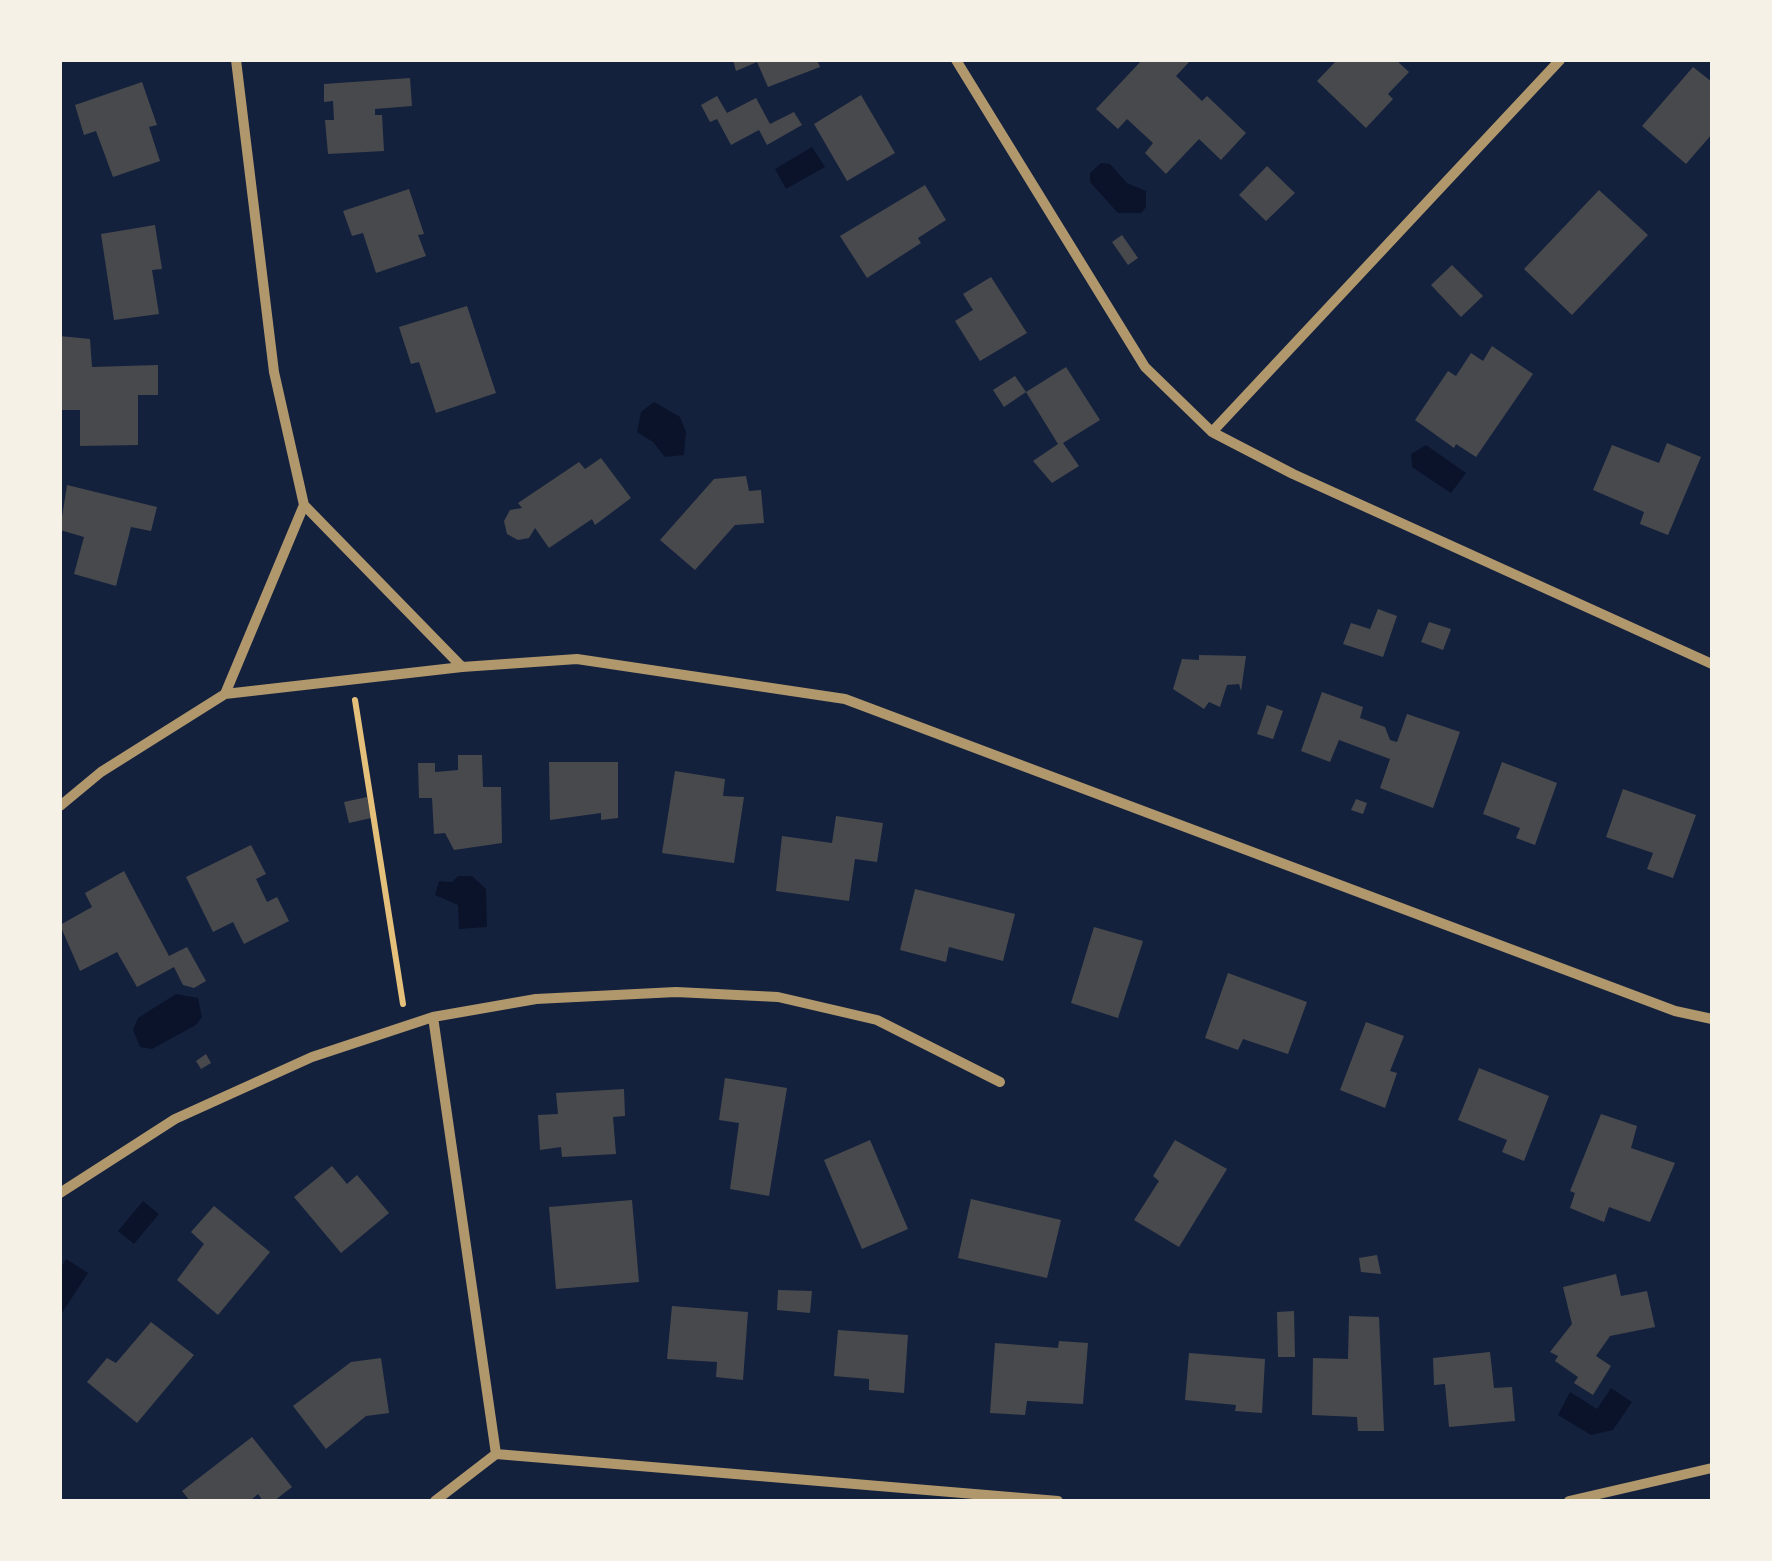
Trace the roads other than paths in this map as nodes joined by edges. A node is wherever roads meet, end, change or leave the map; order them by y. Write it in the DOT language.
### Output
graph roads {
  1 [pos="236,60"];
  2 [pos="956,60"];
  3 [pos="1560,60"];
  4 [pos="1212,432"];
  5 [pos="304,505"];
  6 [pos="1712,664"];
  7 [pos="462,667"];
  8 [pos="225,694"];
  9 [pos="60,806"];
  10 [pos="433,1017"];
  11 [pos="1712,1019"];
  12 [pos="1000,1082"];
  13 [pos="60,1192"];
  14 [pos="496,1454"];
  15 [pos="1712,1468"];
  16 [pos="987,1498"];
  17 [pos="435,1501"];
  18 [pos="1058,1501"];
  19 [pos="1569,1501"];
  1 -- 5 [label="street"];
  2 -- 4 [label="street"];
  3 -- 4 [label="street"];
  4 -- 6 [label="street"];
  5 -- 7 [label="street"];
  5 -- 8 [label="street"];
  7 -- 8 [label="street"];
  7 -- 11 [label="street"];
  8 -- 9 [label="street"];
  10 -- 12 [label="street"];
  10 -- 13 [label="street"];
  10 -- 14 [label="street"];
  14 -- 16 [label="street"];
  14 -- 17 [label="street"];
  15 -- 19 [label="street"];
  16 -- 18 [label="street"];
}
